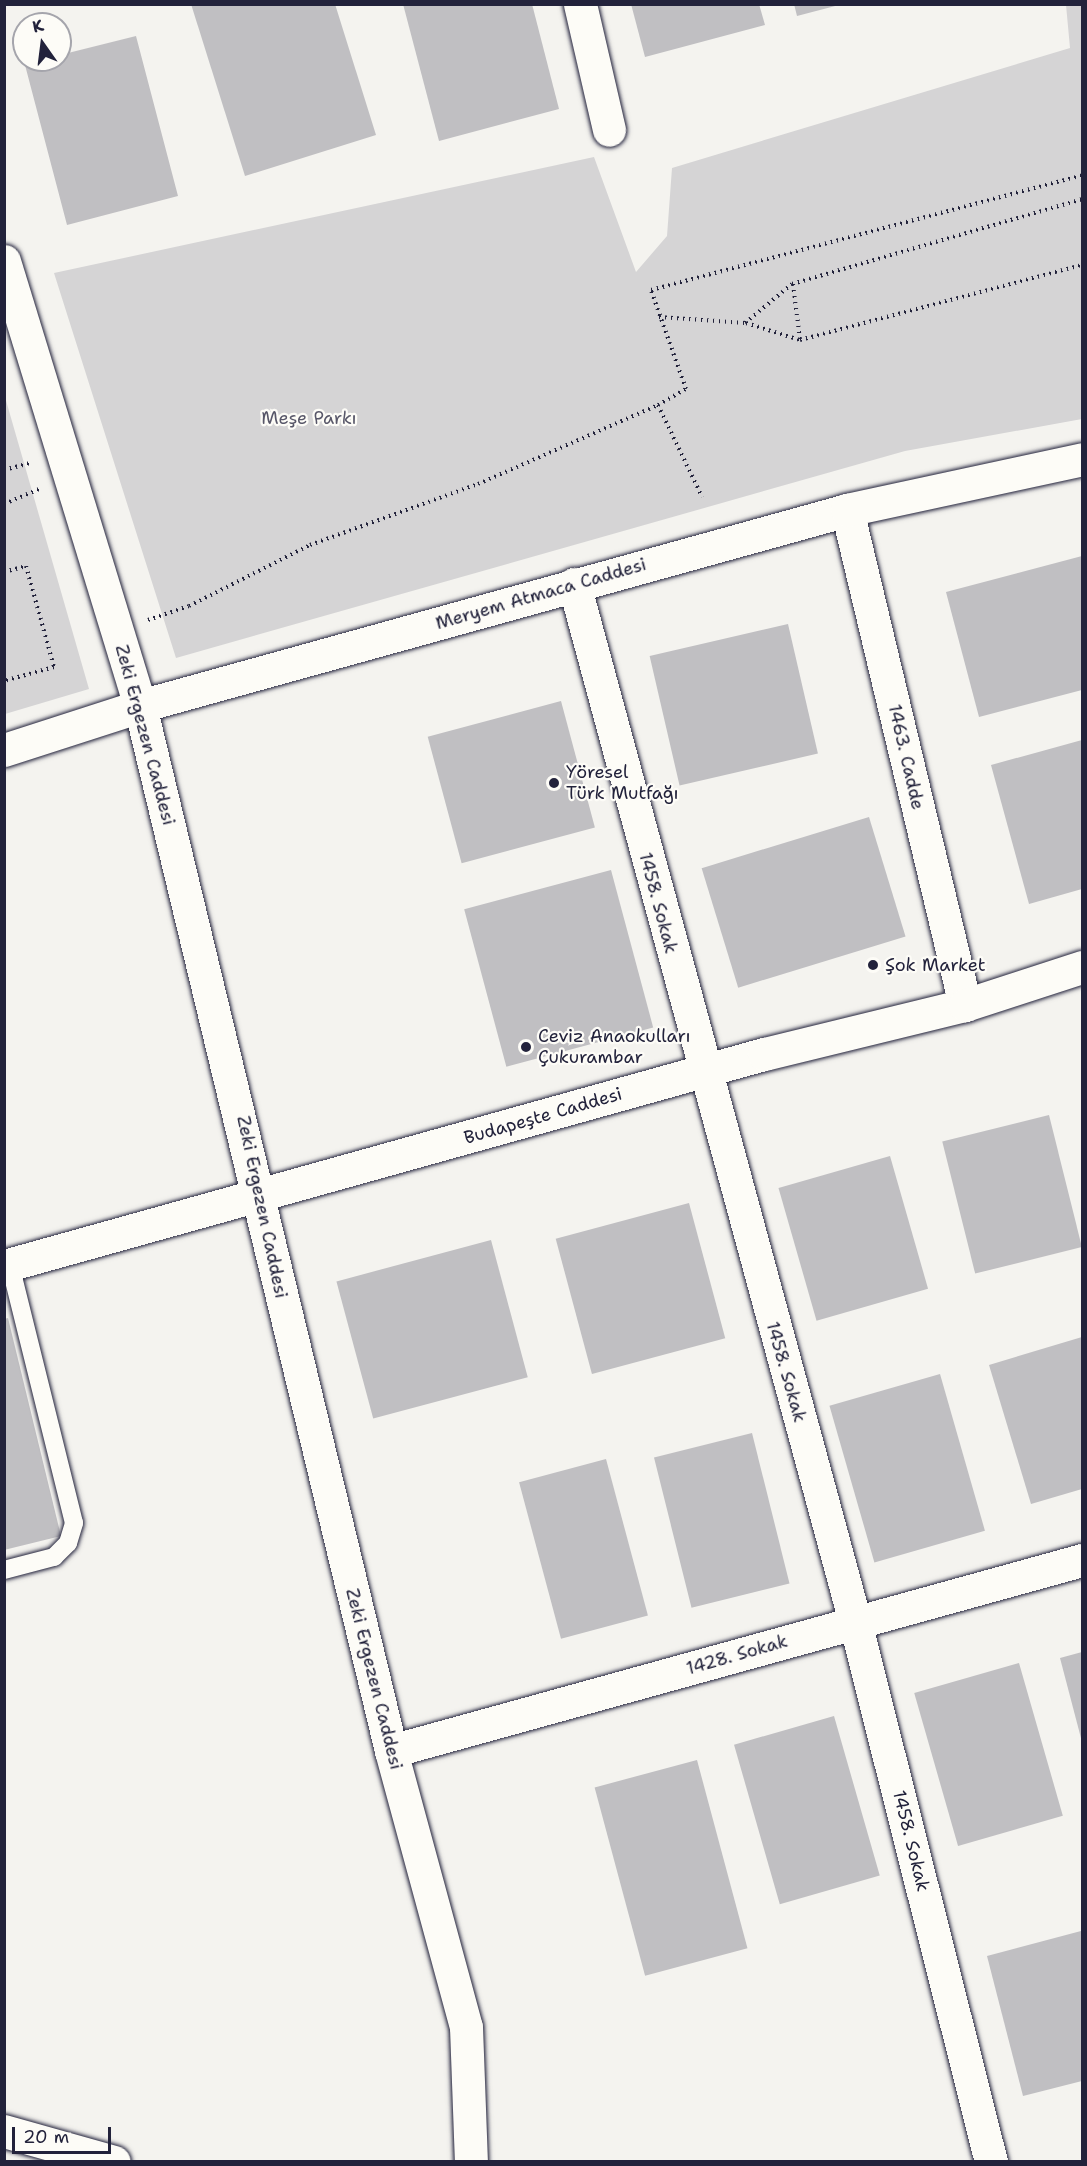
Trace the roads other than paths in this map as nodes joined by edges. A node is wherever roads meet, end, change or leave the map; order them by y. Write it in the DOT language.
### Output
graph roads {
  1 [pos="580,4"];
  2 [pos="609,129"];
  3 [pos="4,261"];
  4 [pos="1083,459"];
  5 [pos="847,510"];
  6 [pos="574,584"];
  7 [pos="140,706"];
  8 [pos="4,750"];
  9 [pos="1083,967"];
  10 [pos="965,1005"];
  11 [pos="702,1071"];
  12 [pos="257,1197"];
  13 [pos="7,1265"];
  14 [pos="1083,1560"];
  15 [pos="4,1570"];
  16 [pos="855,1622"];
  17 [pos="391,1751"];
  18 [pos="4,2131"];
  19 [pos="114,2162"];
  20 [pos="471,2162"];
  21 [pos="991,2162"];
  1 -- 2 [label="street"];
  3 -- 7 [label="street, Zeki Ergezen Caddesi"];
  4 -- 5 [label="street, Meryem Atmaca Caddesi"];
  5 -- 6 [label="street, Meryem Atmaca Caddesi"];
  5 -- 10 [label="street, 1463. Cadde"];
  6 -- 7 [label="street, Meryem Atmaca Caddesi"];
  6 -- 11 [label="street, 1458. Sokak"];
  7 -- 8 [label="street, Meryem Atmaca Caddesi"];
  7 -- 12 [label="street, Zeki Ergezen Caddesi"];
  9 -- 10 [label="street, Budapeşte Caddesi"];
  10 -- 11 [label="street, Budapeşte Caddesi"];
  11 -- 12 [label="street, Budapeşte Caddesi"];
  11 -- 16 [label="street, 1458. Sokak"];
  12 -- 13 [label="street, Budapeşte Caddesi"];
  12 -- 17 [label="street, Zeki Ergezen Caddesi"];
  13 -- 15 [label="lane"];
  14 -- 16 [label="street, 1428. Sokak"];
  16 -- 17 [label="street, 1428. Sokak"];
  16 -- 21 [label="street, 1458. Sokak"];
  17 -- 20 [label="street, Zeki Ergezen Caddesi"];
  18 -- 19 [label="street"];
}
